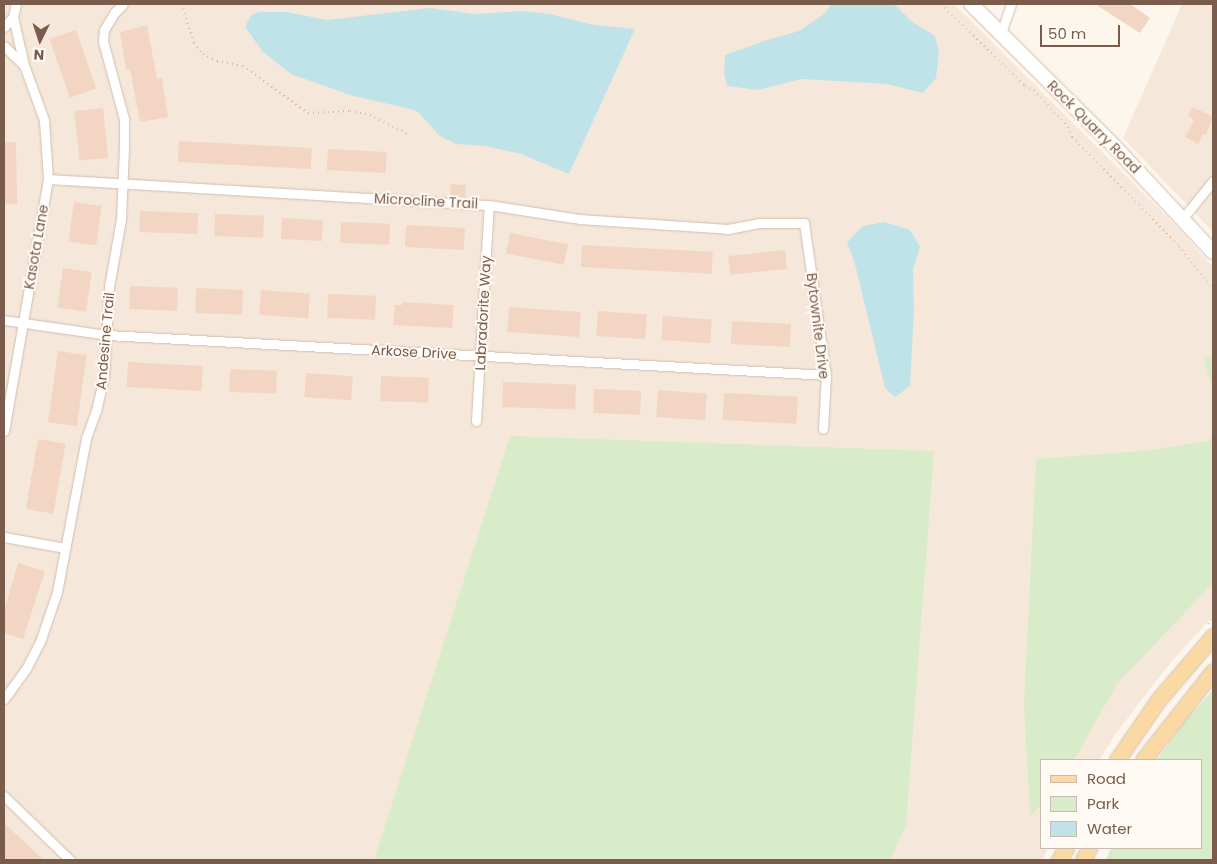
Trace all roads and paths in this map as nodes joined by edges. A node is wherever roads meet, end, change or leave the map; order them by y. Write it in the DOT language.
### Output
graph roads {
  1 [pos="16,4"];
  2 [pos="124,4"];
  3 [pos="181,4"];
  4 [pos="941,4"];
  5 [pos="971,4"];
  6 [pos="1011,4"];
  7 [pos="14,17"];
  8 [pos="4,27"];
  9 [pos="1001,33"];
  10 [pos="4,46"];
  11 [pos="24,65"];
  12 [pos="409,135"];
  13 [pos="48,179"];
  14 [pos="1213,181"];
  15 [pos="123,184"];
  16 [pos="489,205"];
  17 [pos="1183,218"];
  18 [pos="804,223"];
  19 [pos="1213,252"];
  20 [pos="1213,289"];
  21 [pos="4,320"];
  22 [pos="23,323"];
  23 [pos="107,335"];
  24 [pos="480,356"];
  25 [pos="826,375"];
  26 [pos="476,421"];
  27 [pos="824,429"];
  28 [pos="4,431"];
  29 [pos="4,537"];
  30 [pos="65,548"];
  31 [pos="1213,636"];
  32 [pos="1213,671"];
  33 [pos="4,699"];
  34 [pos="1118,759"];
  35 [pos="1144,759"];
  36 [pos="4,796"];
  37 [pos="1065,849"];
  38 [pos="70,860"];
  39 [pos="1059,860"];
  1 -- 7 [label="street, Kasota Lane"];
  2 -- 15 [label="street, Andesine Trail"];
  3 -- 12 [label="path"];
  4 -- 20 [label="path"];
  5 -- 9 [label="main road, Rock Quarry Road"];
  6 -- 9 [label="street"];
  7 -- 8 [label="street"];
  7 -- 11 [label="street, Kasota Lane"];
  9 -- 17 [label="main road, Rock Quarry Road"];
  10 -- 11 [label="street, Kasota Lane"];
  11 -- 13 [label="street, Kasota Lane"];
  13 -- 15 [label="street, Microcline Trail"];
  13 -- 22 [label="street, Kasota Lane"];
  14 -- 17 [label="street"];
  15 -- 16 [label="street, Microcline Trail"];
  15 -- 23 [label="street, Andesine Trail"];
  16 -- 18 [label="street, Microcline Trail"];
  16 -- 24 [label="street, Labradorite Way"];
  17 -- 19 [label="main road, Rock Quarry Road"];
  18 -- 25 [label="street, Bytownite Drive"];
  21 -- 22 [label="street, Arkose Drive"];
  22 -- 23 [label="street, Arkose Drive"];
  22 -- 28 [label="street, Kasota Lane"];
  23 -- 24 [label="street, Arkose Drive"];
  23 -- 30 [label="street, Andesine Trail"];
  24 -- 25 [label="street, Arkose Drive"];
  24 -- 26 [label="street, Labradorite Way"];
  25 -- 27 [label="street, Bytownite Drive"];
  29 -- 30 [label="street"];
  30 -- 33 [label="street, Andesine Trail"];
  31 -- 34 [label="main road"];
  32 -- 35 [label="main road"];
  36 -- 38 [label="street"];
  37 -- 39 [label="main road"];
}
